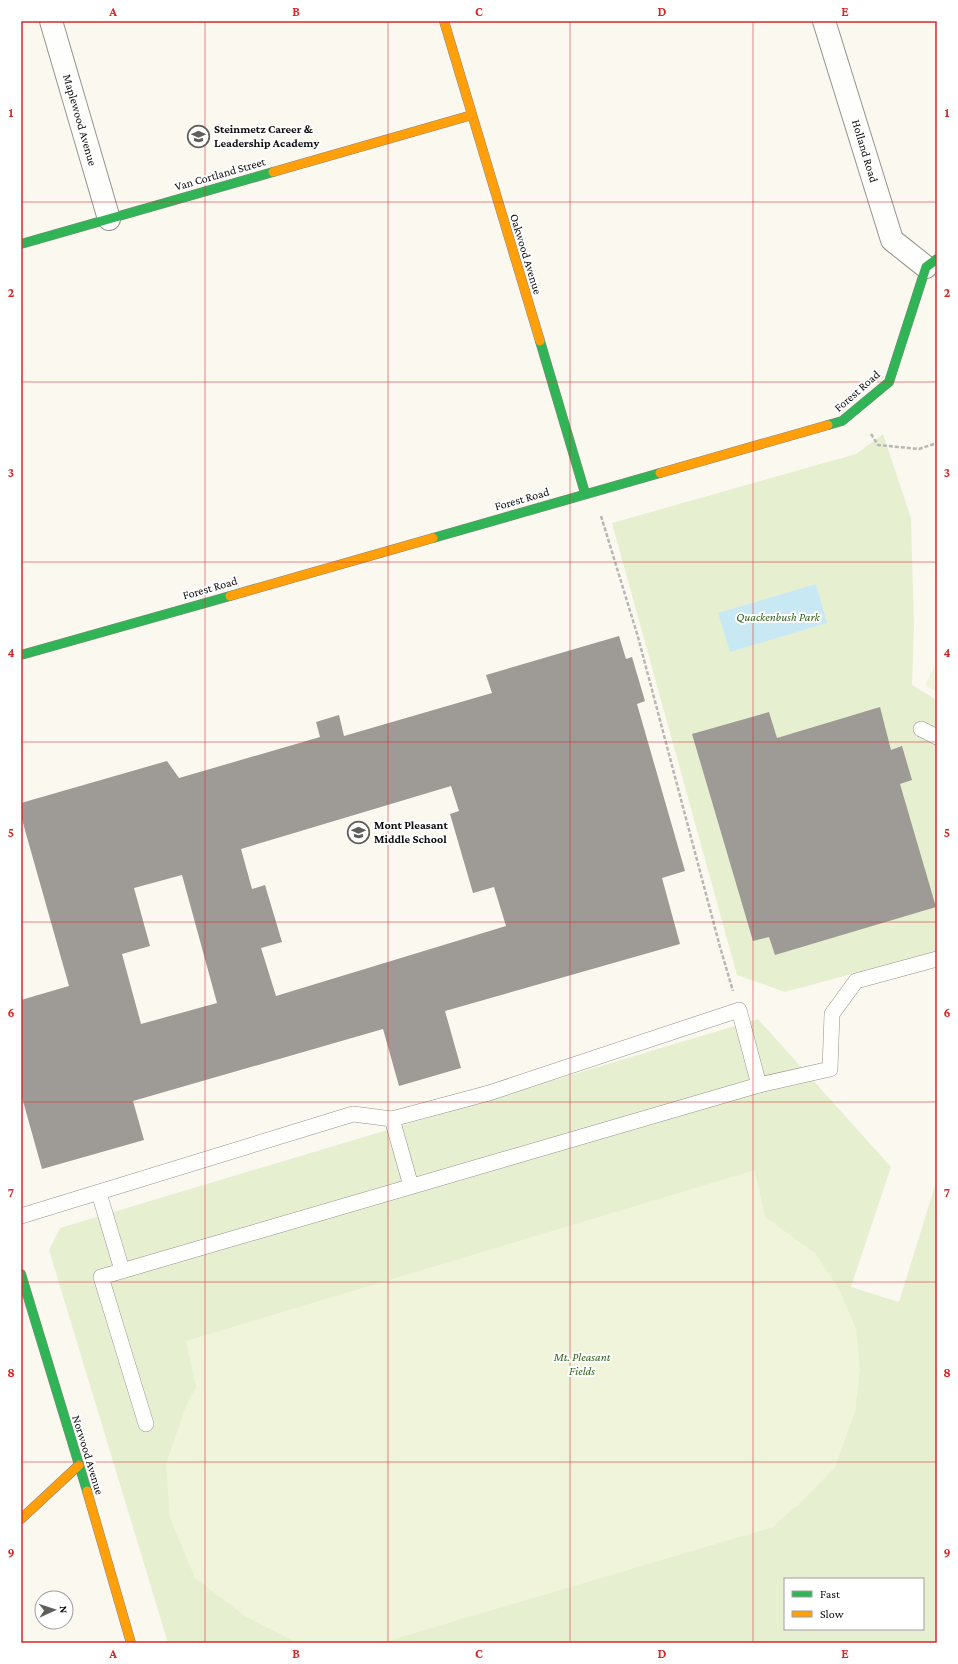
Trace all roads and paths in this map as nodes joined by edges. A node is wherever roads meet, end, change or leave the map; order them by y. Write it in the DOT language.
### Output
graph roads {
  1 [pos="51,21"];
  2 [pos="444,21"];
  3 [pos="824,21"];
  4 [pos="472,115"];
  5 [pos="108,219"];
  6 [pos="21,244"];
  7 [pos="932,263"];
  8 [pos="871,434"];
  9 [pos="937,443"];
  10 [pos="584,493"];
  11 [pos="601,516"];
  12 [pos="21,655"];
  13 [pos="921,729"];
  14 [pos="937,737"];
  15 [pos="937,960"];
  16 [pos="739,1010"];
  17 [pos="759,1084"];
  18 [pos="392,1119"];
  19 [pos="411,1186"];
  20 [pos="98,1193"];
  21 [pos="21,1216"];
  22 [pos="122,1270"];
  23 [pos="21,1274"];
  24 [pos="146,1424"];
  25 [pos="79,1465"];
  26 [pos="21,1519"];
  27 [pos="131,1643"];
  1 -- 5 [label="street, Maplewood Avenue"];
  2 -- 4 [label="street, Oakwood Avenue"];
  3 -- 7 [label="street, Holland Road"];
  4 -- 5 [label="street, Van Cortland Street"];
  4 -- 10 [label="street, Oakwood Avenue"];
  5 -- 6 [label="street, Van Cortland Street"];
  7 -- 10 [label="street, Forest Road"];
  8 -- 9 [label="path"];
  10 -- 12 [label="street, Forest Road"];
  11 -- 16 [label="path"];
  13 -- 14 [label="lane"];
  15 -- 17 [label="lane"];
  16 -- 17 [label="lane"];
  16 -- 18 [label="lane"];
  17 -- 19 [label="lane"];
  18 -- 19 [label="lane"];
  18 -- 20 [label="lane"];
  19 -- 22 [label="lane"];
  20 -- 21 [label="lane"];
  20 -- 22 [label="lane"];
  22 -- 24 [label="lane"];
  23 -- 25 [label="street, Norwood Avenue"];
  25 -- 26 [label="street"];
  25 -- 27 [label="street, Norwood Avenue"];
}
